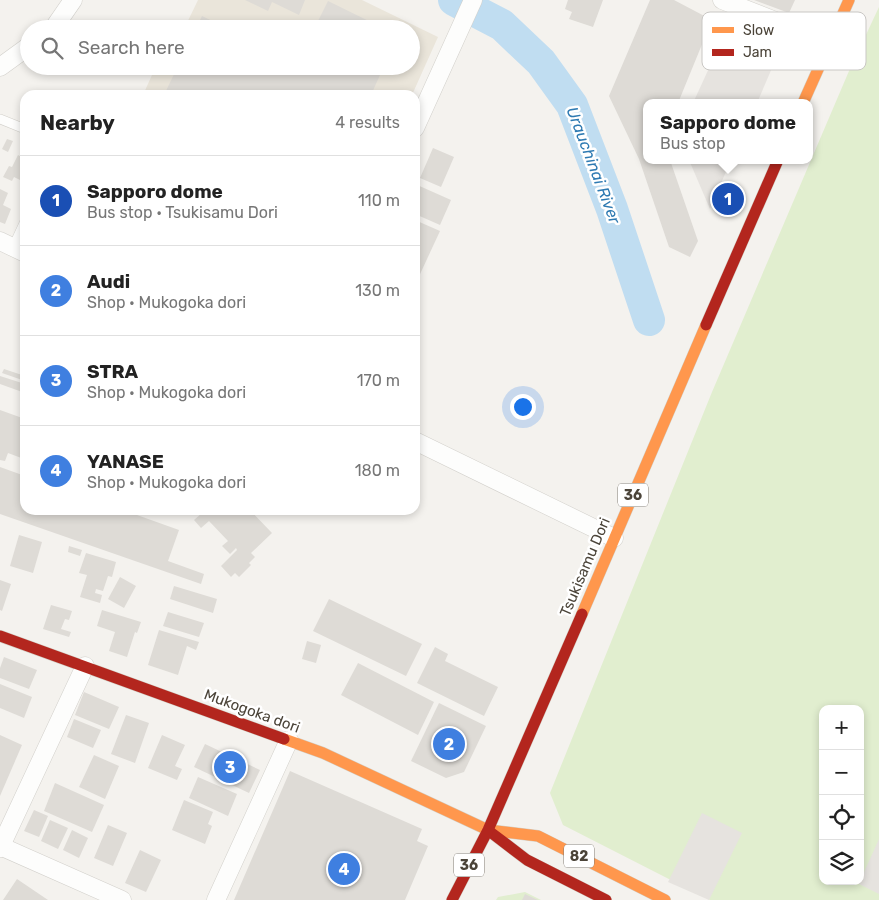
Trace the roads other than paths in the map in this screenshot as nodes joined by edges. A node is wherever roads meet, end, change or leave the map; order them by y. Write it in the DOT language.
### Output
graph roads {
  1 [pos="73,0"];
  2 [pos="722,0"];
  3 [pos="849,0"];
  4 [pos="469,8"];
  5 [pos="753,12"];
  6 [pos="844,12"];
  7 [pos="59,20"];
  8 [pos="20,52"];
  9 [pos="0,66"];
  10 [pos="818,70"];
  11 [pos="805,99"];
  12 [pos="420,117"];
  13 [pos="0,119"];
  14 [pos="20,127"];
  15 [pos="776,164"];
  16 [pos="20,232"];
  17 [pos="13,247"];
  18 [pos="420,443"];
  19 [pos="614,538"];
  20 [pos="0,636"];
  21 [pos="85,666"];
  22 [pos="289,740"];
  23 [pos="488,830"];
  24 [pos="0,847"];
  25 [pos="122,900"];
  26 [pos="216,900"];
  27 [pos="452,900"];
  28 [pos="606,900"];
  29 [pos="664,900"];
  1 -- 7 [label="street"];
  2 -- 5 [label="street"];
  3 -- 6 [label="main road"];
  4 -- 12 [label="street"];
  8 -- 9 [label="street"];
  10 -- 11 [label="main road"];
  13 -- 14 [label="lane"];
  15 -- 19 [label="main road, Tsukisamu Dori / 36"];
  16 -- 17 [label="lane"];
  18 -- 19 [label="street"];
  19 -- 23 [label="main road, Tsukisamu Dori / 36"];
  20 -- 21 [label="main road, Mukogoka dori"];
  21 -- 22 [label="main road, Mukogoka dori"];
  21 -- 24 [label="street"];
  22 -- 23 [label="main road, Mukogoka dori"];
  22 -- 26 [label="street"];
  23 -- 27 [label="main road, Tsukisamu Dori / 36"];
  23 -- 28 [label="main road, 82"];
  23 -- 29 [label="main road, 82"];
  24 -- 25 [label="street"];
}
